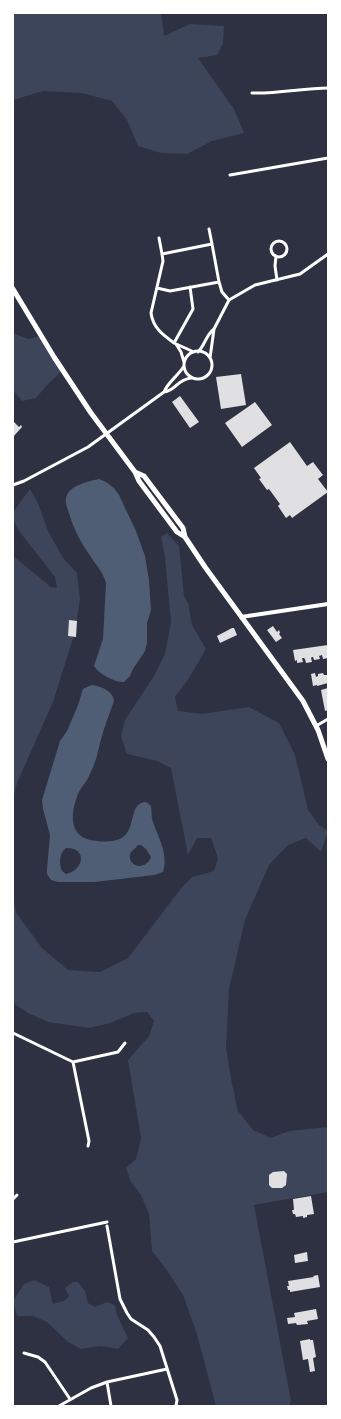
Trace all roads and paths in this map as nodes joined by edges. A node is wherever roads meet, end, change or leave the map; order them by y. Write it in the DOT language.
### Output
graph roads {
  1 [pos="328,88"];
  2 [pos="252,93"];
  3 [pos="328,158"];
  4 [pos="230,175"];
  5 [pos="209,229"];
  6 [pos="158,238"];
  7 [pos="212,244"];
  8 [pos="162,254"];
  9 [pos="328,254"];
  10 [pos="276,256"];
  11 [pos="277,280"];
  12 [pos="219,282"];
  13 [pos="190,287"];
  14 [pos="13,288"];
  15 [pos="157,288"];
  16 [pos="229,300"];
  17 [pos="214,329"];
  18 [pos="175,344"];
  19 [pos="194,352"];
  20 [pos="198,352"];
  21 [pos="210,358"];
  22 [pos="184,362"];
  23 [pos="184,366"];
  24 [pos="191,378"];
  25 [pos="164,392"];
  26 [pos="107,434"];
  27 [pos="13,485"];
  28 [pos="328,604"];
  29 [pos="241,617"];
  30 [pos="328,719"];
  31 [pos="316,726"];
  32 [pos="328,759"];
  33 [pos="13,1033"];
  34 [pos="125,1043"];
  35 [pos="73,1062"];
  36 [pos="88,1146"];
  37 [pos="17,1195"];
  38 [pos="13,1199"];
  39 [pos="107,1222"];
  40 [pos="106,1226"];
  41 [pos="13,1242"];
  42 [pos="24,1353"];
  43 [pos="167,1369"];
  44 [pos="107,1382"];
  45 [pos="70,1399"];
  46 [pos="59,1406"];
  47 [pos="110,1406"];
  48 [pos="176,1406"];
  1 -- 2 [label="street"];
  3 -- 4 [label="street"];
  5 -- 7 [label="street"];
  6 -- 8 [label="street"];
  7 -- 8 [label="street"];
  7 -- 12 [label="street"];
  8 -- 15 [label="street"];
  9 -- 11 [label="street"];
  10 -- 10 [label="street"];
  10 -- 11 [label="street"];
  11 -- 16 [label="street"];
  12 -- 13 [label="street"];
  12 -- 16 [label="street"];
  13 -- 15 [label="street"];
  13 -- 18 [label="street"];
  14 -- 26 [label="main road"];
  15 -- 18 [label="street"];
  16 -- 17 [label="street"];
  17 -- 20 [label="street"];
  17 -- 21 [label="street"];
  18 -- 19 [label="street"];
  18 -- 22 [label="street"];
  19 -- 20 [label="street"];
  19 -- 22 [label="street"];
  20 -- 21 [label="street"];
  21 -- 24 [label="street"];
  22 -- 23 [label="street"];
  23 -- 24 [label="street"];
  23 -- 25 [label="street"];
  24 -- 25 [label="street"];
  25 -- 26 [label="street"];
  26 -- 27 [label="street"];
  26 -- 29 [label="main road"];
  28 -- 29 [label="street"];
  29 -- 31 [label="main road"];
  30 -- 31 [label="street"];
  31 -- 32 [label="main road"];
  33 -- 35 [label="street"];
  34 -- 35 [label="street"];
  35 -- 36 [label="street"];
  37 -- 38 [label="street"];
  39 -- 41 [label="street"];
  40 -- 43 [label="street"];
  42 -- 45 [label="street"];
  43 -- 44 [label="street"];
  43 -- 48 [label="street"];
  44 -- 45 [label="street"];
  44 -- 47 [label="street"];
  45 -- 46 [label="street"];
}
